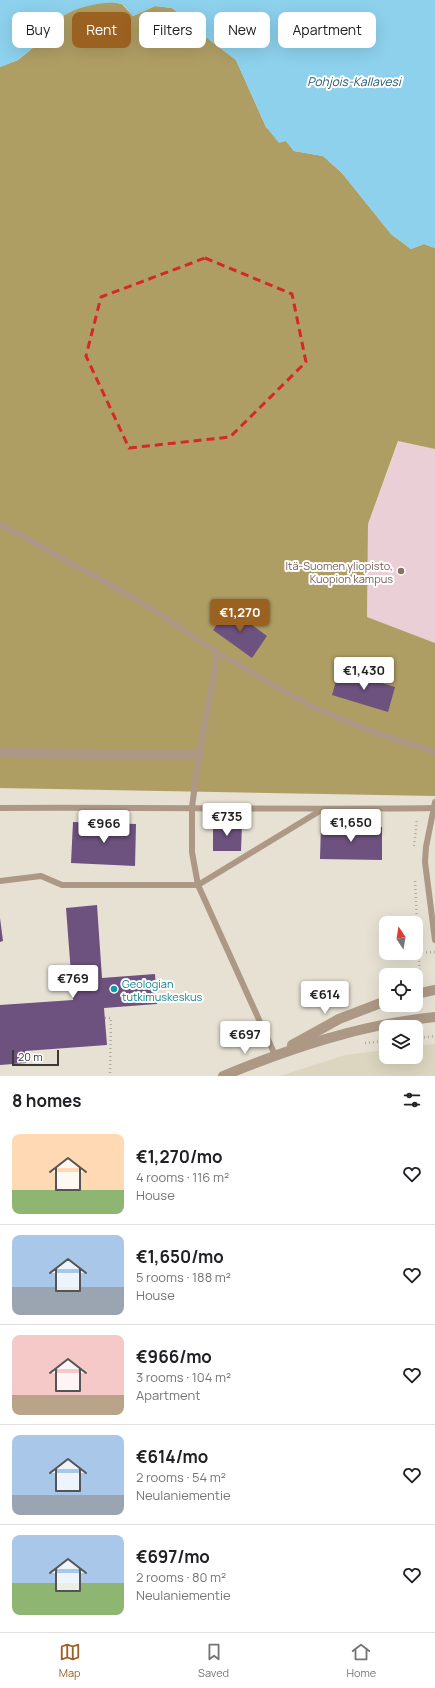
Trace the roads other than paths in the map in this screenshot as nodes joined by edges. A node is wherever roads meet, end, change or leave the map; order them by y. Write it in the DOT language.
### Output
graph roads {
  1 [pos="0,524"];
  2 [pos="218,653"];
  3 [pos="435,752"];
  4 [pos="0,753"];
  5 [pos="199,755"];
  6 [pos="434,806"];
  7 [pos="192,807"];
  8 [pos="0,808"];
  9 [pos="322,809"];
  10 [pos="0,881"];
  11 [pos="198,885"];
  12 [pos="435,940"];
  13 [pos="435,990"];
  14 [pos="423,993"];
  15 [pos="379,1003"];
  16 [pos="435,1017"];
  17 [pos="275,1055"];
  18 [pos="223,1076"];
  1 -- 2 [label="lane"];
  2 -- 3 [label="lane"];
  2 -- 5 [label="lane"];
  4 -- 5 [label="street"];
  5 -- 7 [label="lane"];
  6 -- 9 [label="lane"];
  6 -- 12 [label="lane"];
  7 -- 8 [label="lane"];
  7 -- 9 [label="lane"];
  7 -- 11 [label="lane"];
  9 -- 11 [label="lane"];
  10 -- 11 [label="lane"];
  11 -- 17 [label="lane"];
  13 -- 14 [label="street"];
  15 -- 17 [label="street"];
  16 -- 17 [label="street"];
  17 -- 18 [label="street"];
}
